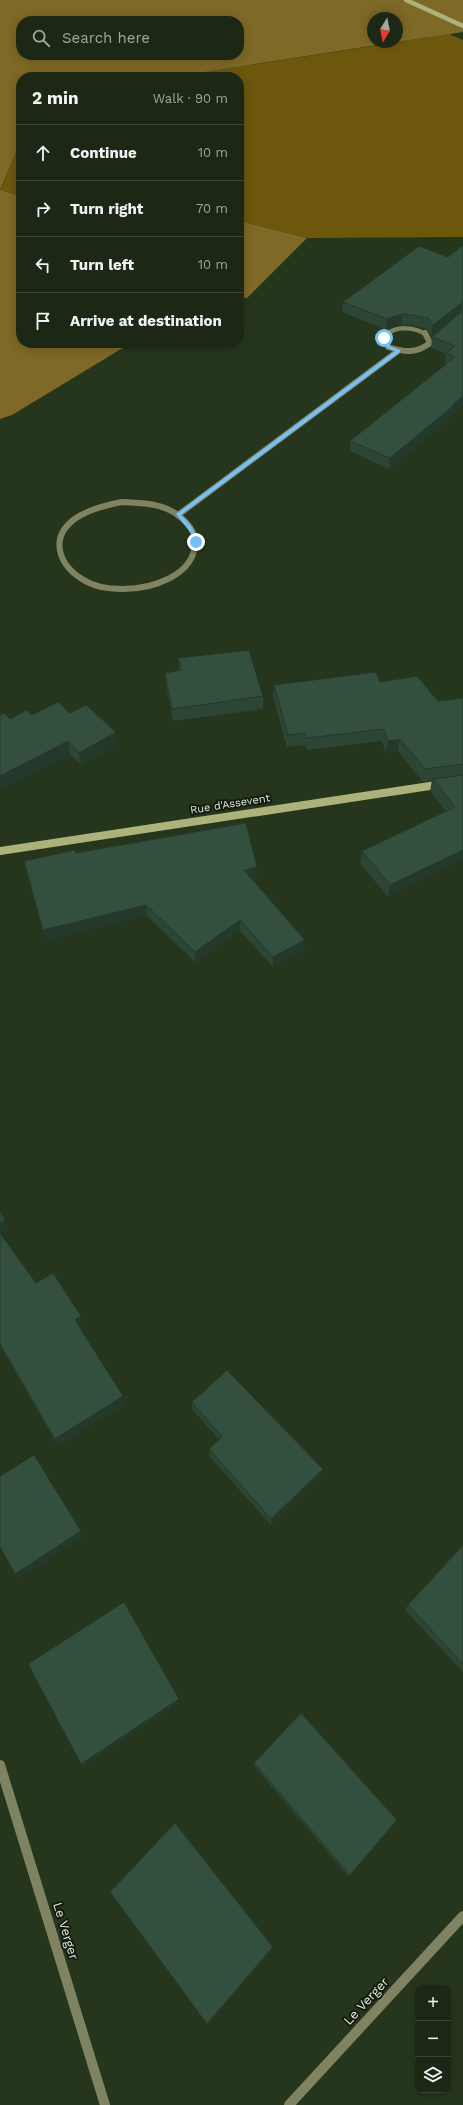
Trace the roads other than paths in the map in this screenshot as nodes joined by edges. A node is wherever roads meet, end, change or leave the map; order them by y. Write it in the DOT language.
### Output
graph roads {
  1 [pos="406,0"];
  2 [pos="463,26"];
  3 [pos="435,338"];
  4 [pos="430,342"];
  5 [pos="398,351"];
  6 [pos="178,515"];
  7 [pos="463,781"];
  8 [pos="0,851"];
  9 [pos="0,1765"];
  10 [pos="463,1916"];
  11 [pos="105,2105"];
  12 [pos="289,2105"];
  1 -- 2 [label="street"];
  3 -- 4 [label="street"];
  4 -- 5 [label="street"];
  4 -- 5 [label="street"];
  5 -- 6 [label="street"];
  6 -- 6 [label="street"];
  7 -- 8 [label="street, Rue d'Assevent"];
  9 -- 11 [label="street, Le Verger"];
  10 -- 12 [label="street, Le Verger"];
}
